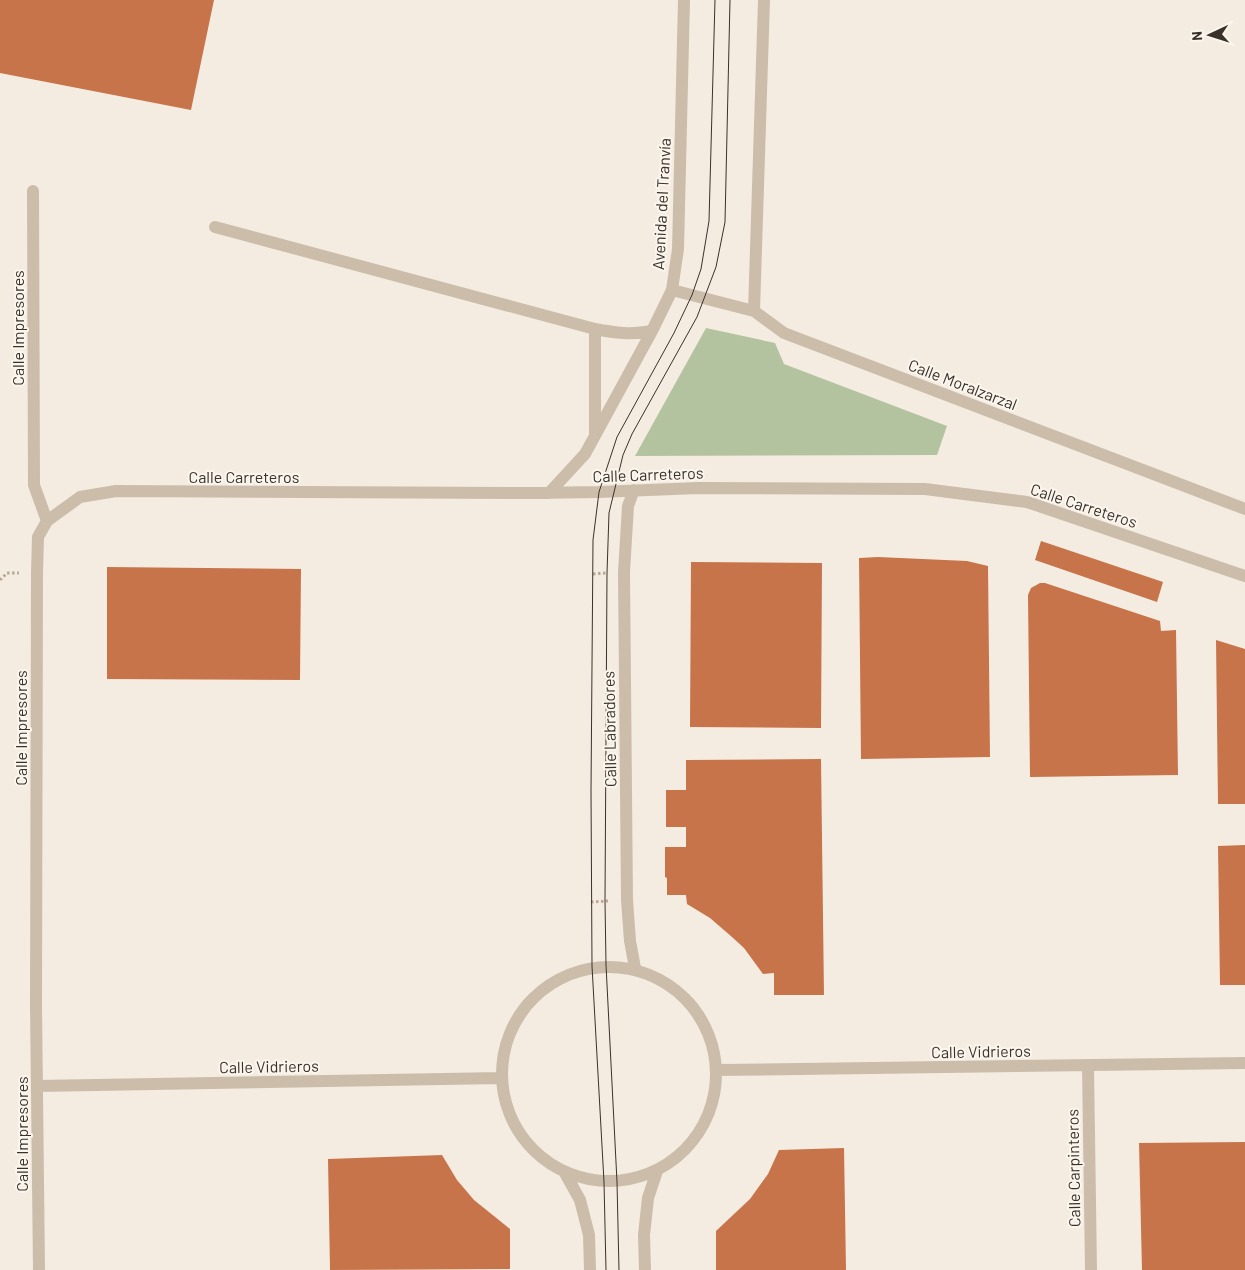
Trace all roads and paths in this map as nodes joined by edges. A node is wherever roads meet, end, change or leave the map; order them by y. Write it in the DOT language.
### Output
graph roads {
  1 [pos="684,0"];
  2 [pos="764,0"];
  3 [pos="33,192"];
  4 [pos="215,228"];
  5 [pos="672,290"];
  6 [pos="754,311"];
  7 [pos="596,328"];
  8 [pos="652,331"];
  9 [pos="595,436"];
  10 [pos="634,490"];
  11 [pos="549,493"];
  12 [pos="1245,509"];
  13 [pos="47,521"];
  14 [pos="1245,576"];
  15 [pos="635,968"];
  16 [pos="1245,1063"];
  17 [pos="1088,1066"];
  18 [pos="717,1070"];
  19 [pos="501,1078"];
  20 [pos="36,1086"];
  21 [pos="657,1171"];
  22 [pos="565,1172"];
  23 [pos="39,1270"];
  24 [pos="590,1270"];
  25 [pos="645,1270"];
  26 [pos="1091,1270"];
  1 -- 5 [label="street, Avenida del Tranvía"];
  2 -- 6 [label="street"];
  3 -- 13 [label="street, Calle Impresores"];
  4 -- 7 [label="street"];
  5 -- 6 [label="street, Calle Moralzarzal"];
  5 -- 8 [label="street, Avenida del Tranvía"];
  6 -- 12 [label="street, Calle Moralzarzal"];
  7 -- 8 [label="street"];
  7 -- 9 [label="street"];
  8 -- 9 [label="street, Avenida del Tranvía"];
  9 -- 11 [label="street, Avenida del Tranvía"];
  10 -- 11 [label="street, Calle Carreteros"];
  10 -- 14 [label="street, Calle Carreteros"];
  10 -- 15 [label="street, Calle Labradores"];
  11 -- 13 [label="street, Calle Carreteros"];
  13 -- 20 [label="street, Calle Impresores"];
  15 -- 18 [label="street"];
  15 -- 19 [label="street"];
  16 -- 17 [label="street, Calle Vidrieros"];
  17 -- 18 [label="street, Calle Vidrieros"];
  17 -- 26 [label="street, Calle Carpinteros"];
  18 -- 21 [label="street"];
  19 -- 20 [label="street, Calle Vidrieros"];
  19 -- 22 [label="street"];
  20 -- 23 [label="street, Calle Impresores"];
  21 -- 22 [label="street"];
  21 -- 25 [label="street"];
  22 -- 24 [label="street"];
}
